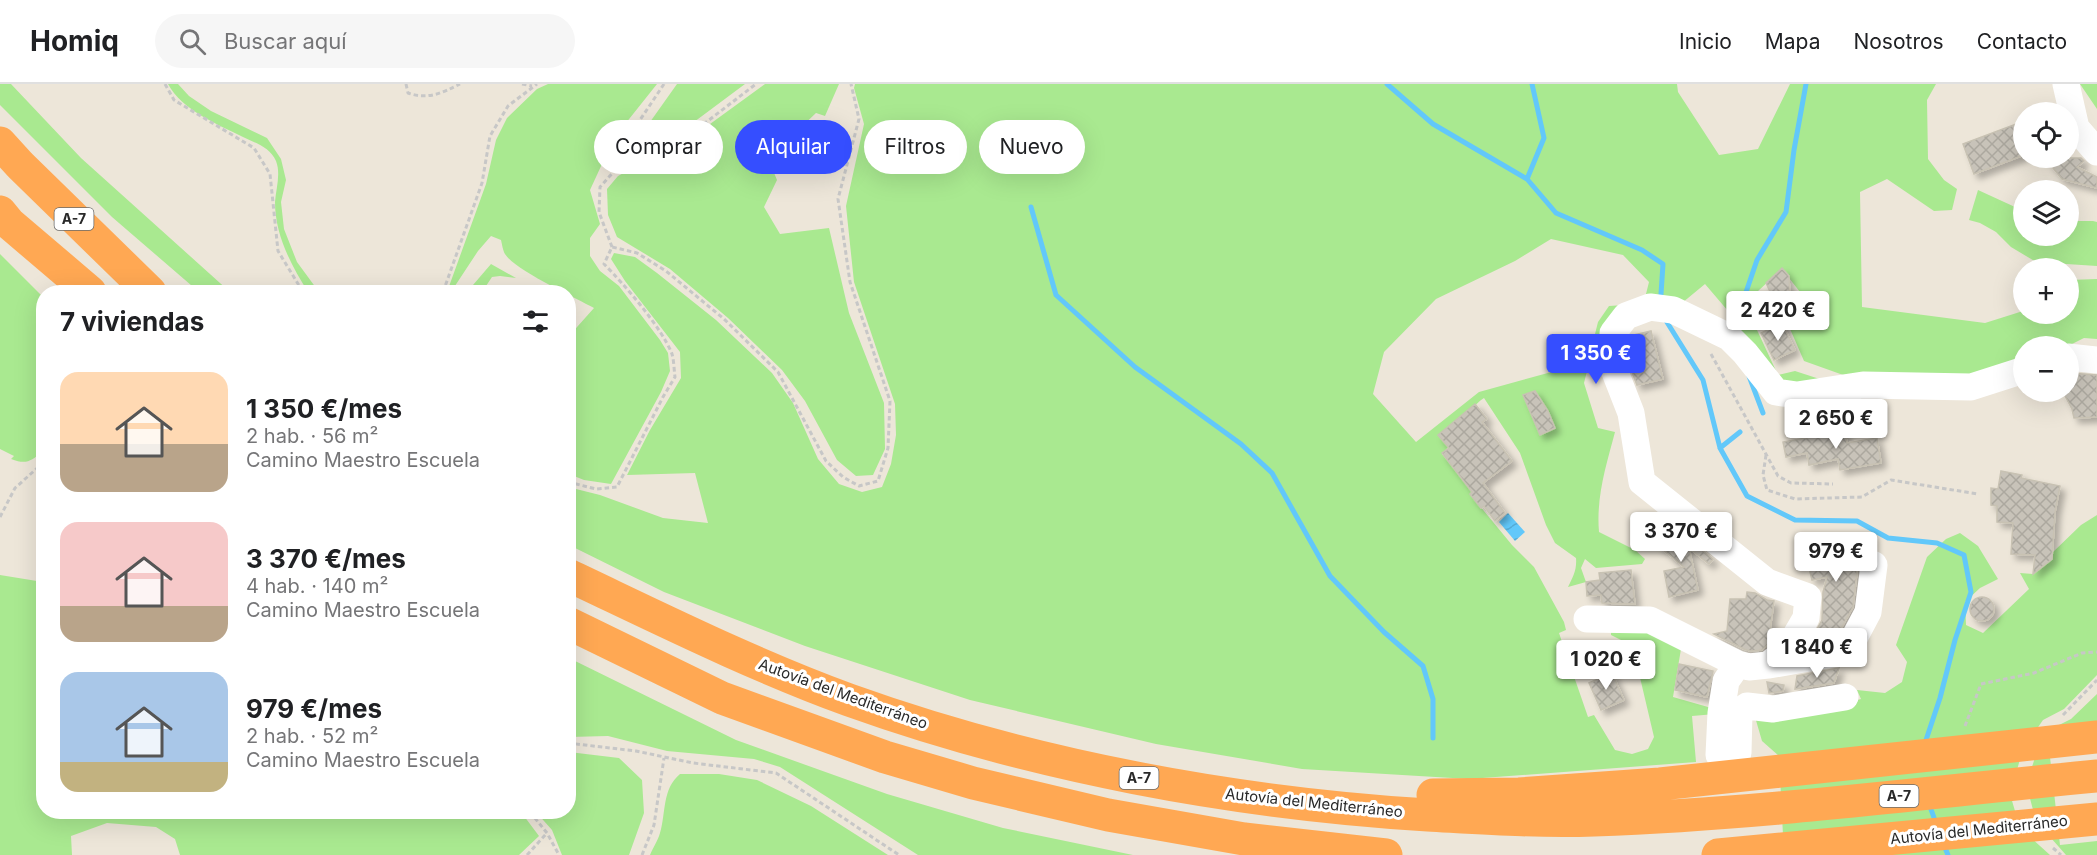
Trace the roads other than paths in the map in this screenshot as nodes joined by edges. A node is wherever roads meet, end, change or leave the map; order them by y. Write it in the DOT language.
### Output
graph roads {
  1 [pos="2066,84"];
  2 [pos="0,143"];
  3 [pos="2097,152"];
  4 [pos="0,212"];
  5 [pos="82,285"];
  6 [pos="143,285"];
  7 [pos="2079,358"];
  8 [pos="2097,360"];
  9 [pos="2013,374"];
  10 [pos="1874,565"];
  11 [pos="576,579"];
  12 [pos="1587,619"];
  13 [pos="576,627"];
  14 [pos="1738,664"];
  15 [pos="1768,665"];
  16 [pos="1845,697"];
  17 [pos="2094,737"];
  18 [pos="2097,776"];
  19 [pos="1254,799"];
  20 [pos="2097,819"];
  21 [pos="1180,828"];
  22 [pos="1733,854"];
  23 [pos="1235,855"];
  24 [pos="1386,855"];
  1 -- 3 [label="street"];
  2 -- 6 [label="highway, A-7"];
  4 -- 5 [label="highway"];
  7 -- 8 [label="street"];
  9 -- 15 [label="street"];
  10 -- 15 [label="street"];
  11 -- 19 [label="highway, Autovía del Mediterráneo / A-7"];
  12 -- 14 [label="street"];
  13 -- 21 [label="highway"];
  14 -- 15 [label="street"];
  14 -- 16 [label="street"];
  17 -- 19 [label="highway"];
  18 -- 19 [label="highway, Autovía del Mediterráneo / A-7"];
  20 -- 22 [label="highway, Autovía del Mediterráneo"];
  21 -- 23 [label="highway"];
  21 -- 24 [label="highway"];
}
